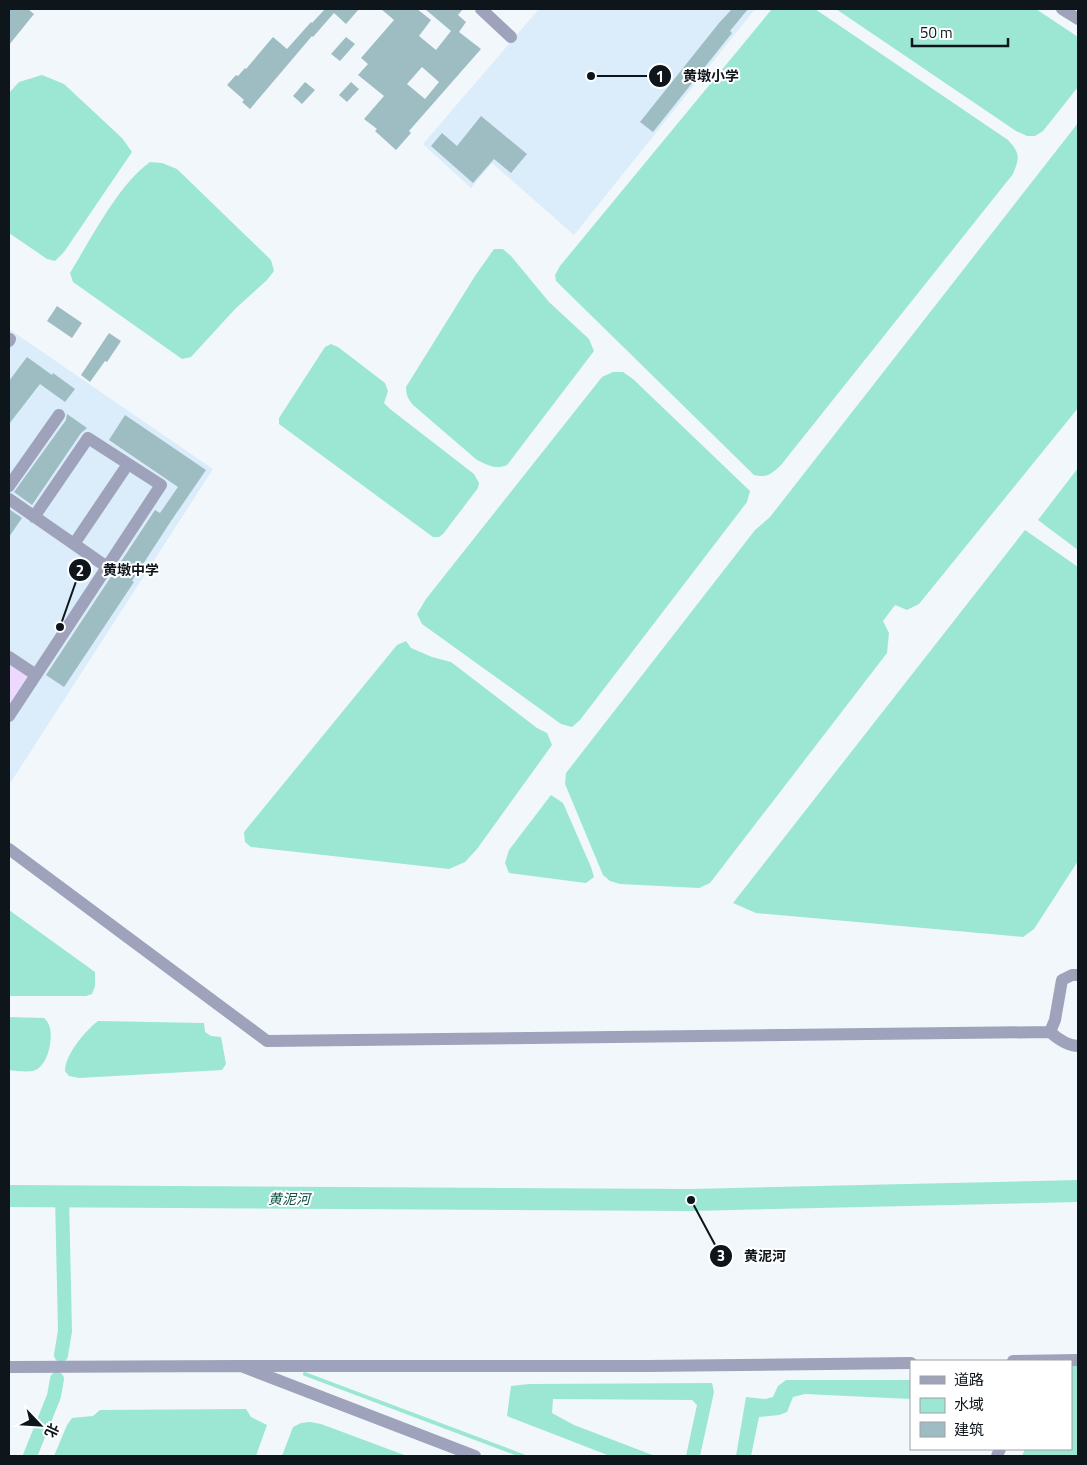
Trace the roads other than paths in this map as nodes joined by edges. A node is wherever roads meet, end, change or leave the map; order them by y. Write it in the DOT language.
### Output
graph roads {
  1 [pos="481,9"];
  2 [pos="1062,9"];
  3 [pos="1078,20"];
  4 [pos="511,37"];
  5 [pos="59,415"];
  6 [pos="128,464"];
  7 [pos="9,486"];
  8 [pos="9,499"];
  9 [pos="34,516"];
  10 [pos="74,544"];
  11 [pos="107,566"];
  12 [pos="9,657"];
  13 [pos="36,675"];
  14 [pos="9,716"];
  15 [pos="9,849"];
  16 [pos="1078,975"];
  17 [pos="1050,1032"];
  18 [pos="1078,1046"];
  19 [pos="910,1363"];
  20 [pos="241,1366"];
  21 [pos="9,1368"];
  22 [pos="475,1456"];
  1 -- 4 [label="street"];
  2 -- 3 [label="street"];
  5 -- 7 [label="street"];
  6 -- 9 [label="street"];
  6 -- 10 [label="street"];
  6 -- 11 [label="street"];
  8 -- 9 [label="street"];
  9 -- 10 [label="street"];
  10 -- 11 [label="street"];
  11 -- 13 [label="street"];
  12 -- 13 [label="street"];
  13 -- 14 [label="street"];
  15 -- 17 [label="street"];
  16 -- 17 [label="street"];
  17 -- 18 [label="street"];
  19 -- 20 [label="street"];
  20 -- 21 [label="street"];
  20 -- 22 [label="street"];
}
